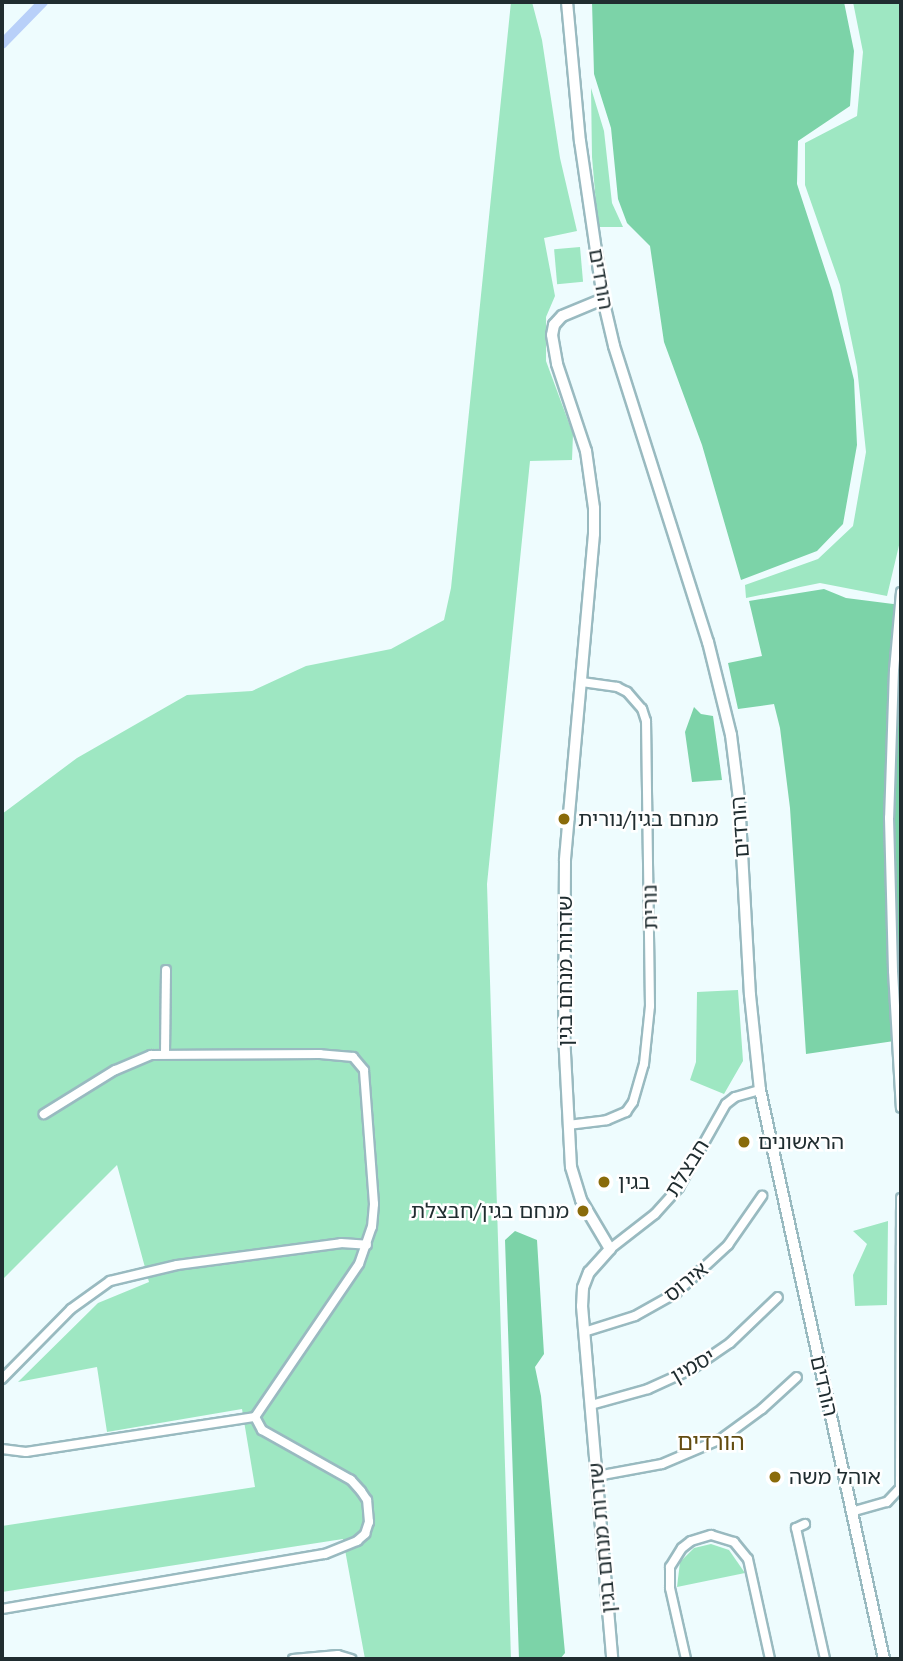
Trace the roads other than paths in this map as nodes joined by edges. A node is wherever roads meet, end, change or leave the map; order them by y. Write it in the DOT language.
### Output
graph roads {
  1 [pos="567,2"];
  2 [pos="603,299"];
  3 [pos="901,592"];
  4 [pos="582,682"];
  5 [pos="166,970"];
  6 [pos="165,1054"];
  7 [pos="760,1090"];
  8 [pos="901,1108"];
  9 [pos="44,1114"];
  10 [pos="568,1125"];
  11 [pos="762,1196"];
  12 [pos="901,1198"];
  13 [pos="367,1245"];
  14 [pos="610,1249"];
  15 [pos="778,1297"];
  16 [pos="584,1332"];
  17 [pos="797,1377"];
  18 [pos="2,1379"];
  19 [pos="591,1405"];
  20 [pos="255,1417"];
  21 [pos="2,1449"];
  22 [pos="597,1476"];
  23 [pos="851,1512"];
  24 [pos="805,1524"];
  25 [pos="2,1609"];
  26 [pos="293,1659"];
  27 [pos="351,1659"];
  28 [pos="612,1659"];
  29 [pos="686,1659"];
  30 [pos="771,1659"];
  31 [pos="825,1659"];
  32 [pos="884,1659"];
  1 -- 2 [label="street, הורדים"];
  2 -- 4 [label="street, שדרות מנחם בגין"];
  2 -- 7 [label="street, הורדים"];
  3 -- 8 [label="street"];
  4 -- 10 [label="street, שדרות מנחם בגין"];
  4 -- 10 [label="street, נורית"];
  5 -- 6 [label="street"];
  6 -- 9 [label="street"];
  6 -- 13 [label="street"];
  7 -- 14 [label="street, חבצלת"];
  7 -- 23 [label="street, הורדים"];
  10 -- 14 [label="street, שדרות מנחם בגין"];
  11 -- 16 [label="street, אירוס"];
  12 -- 23 [label="street"];
  13 -- 18 [label="street"];
  13 -- 20 [label="street"];
  14 -- 16 [label="street, שדרות מנחם בגין"];
  15 -- 19 [label="street, יסמין"];
  16 -- 19 [label="street, שדרות מנחם בגין"];
  17 -- 22 [label="street"];
  19 -- 22 [label="street, שדרות מנחם בגין"];
  20 -- 21 [label="street"];
  20 -- 25 [label="street"];
  22 -- 28 [label="street, שדרות מנחם בגין"];
  23 -- 32 [label="street, הורדים"];
  24 -- 31 [label="street"];
  26 -- 27 [label="street"];
  29 -- 30 [label="street"];
}
